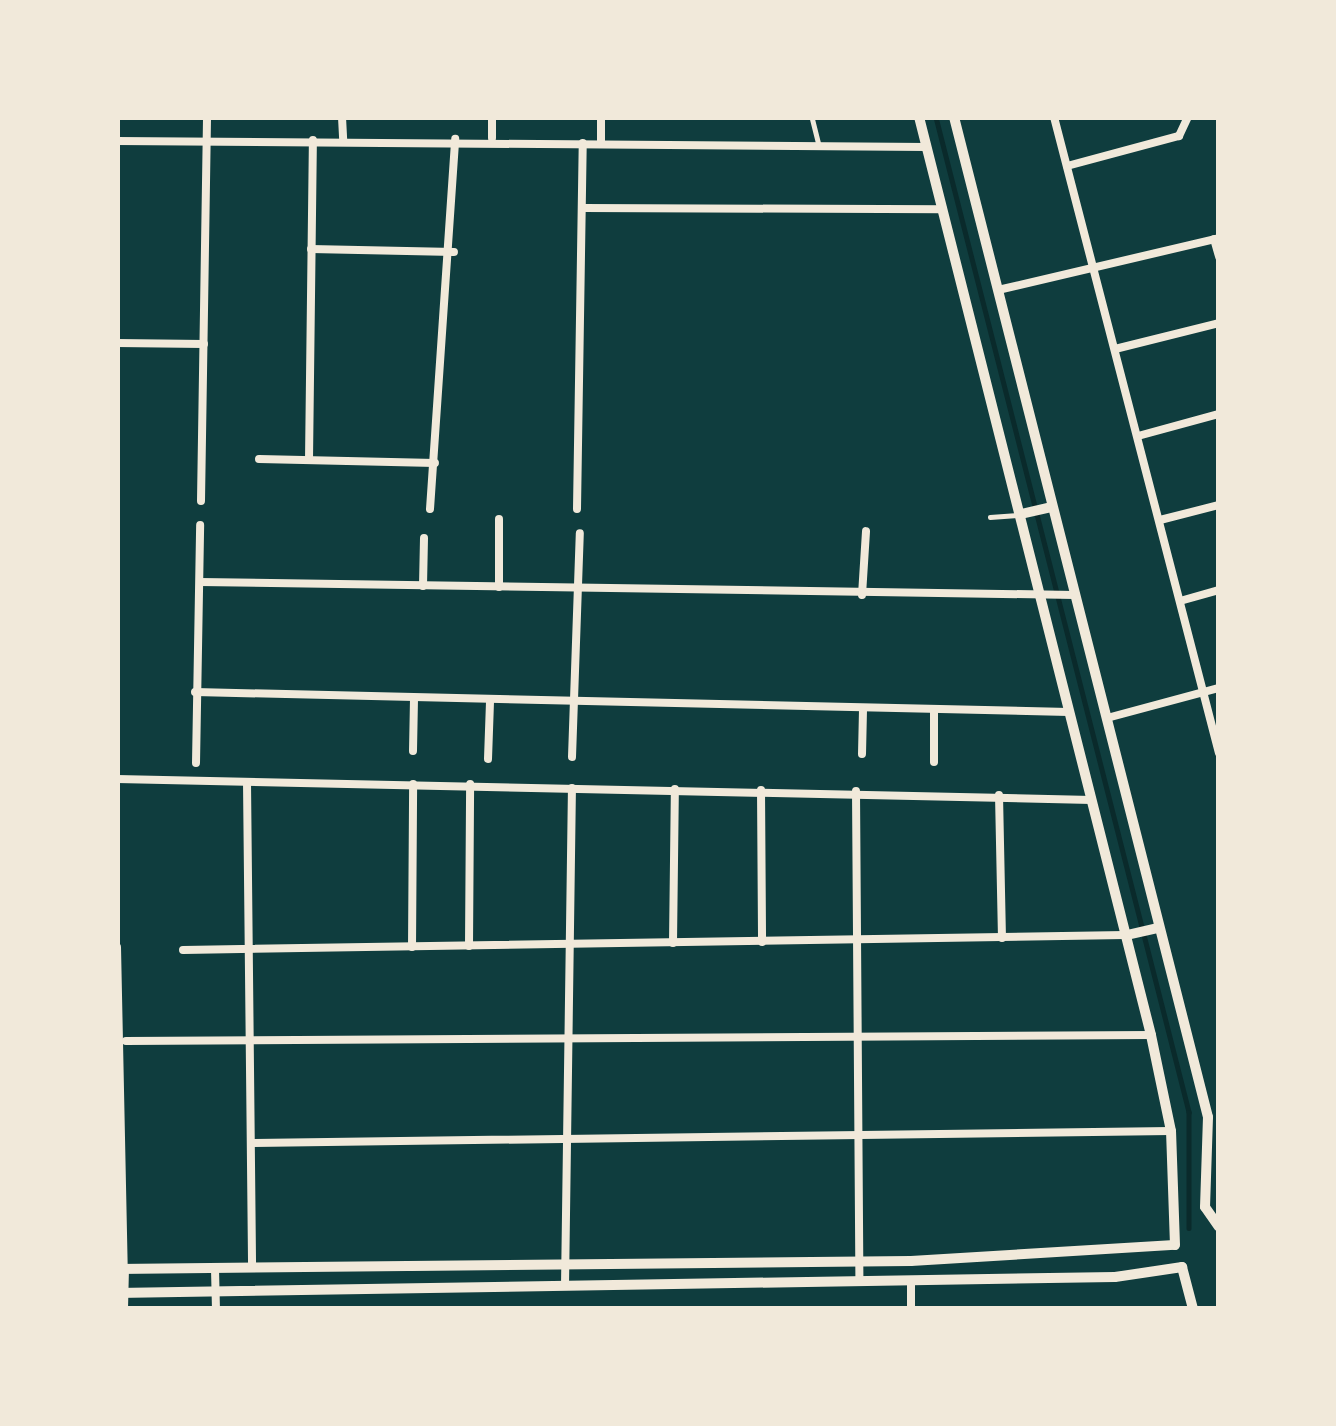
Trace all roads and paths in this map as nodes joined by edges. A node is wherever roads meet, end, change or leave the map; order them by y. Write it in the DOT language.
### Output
graph roads {
  1 [pos="208,117"];
  2 [pos="342,117"];
  3 [pos="492,117"];
  4 [pos="601,117"];
  5 [pos="812,117"];
  6 [pos="920,117"];
  7 [pos="954,117"];
  8 [pos="1054,117"];
  9 [pos="1187,122"];
  10 [pos="492,138"];
  11 [pos="343,139"];
  12 [pos="454,139"];
  13 [pos="313,140"];
  14 [pos="117,141"];
  15 [pos="208,141"];
  16 [pos="601,142"];
  17 [pos="583,143"];
  18 [pos="819,146"];
  19 [pos="927,147"];
  20 [pos="1067,166"];
  21 [pos="584,208"];
  22 [pos="943,208"];
  23 [pos="1216,238"];
  24 [pos="311,249"];
  25 [pos="454,252"];
  26 [pos="1219,256"];
  27 [pos="1094,268"];
  28 [pos="998,290"];
  29 [pos="1219,323"];
  30 [pos="117,343"];
  31 [pos="204,344"];
  32 [pos="1115,349"];
  33 [pos="1219,414"];
  34 [pos="1138,436"];
  35 [pos="259,459"];
  36 [pos="309,460"];
  37 [pos="435,463"];
  38 [pos="201,501"];
  39 [pos="1219,505"];
  40 [pos="1049,508"];
  41 [pos="430,509"];
  42 [pos="577,509"];
  43 [pos="1025,514"];
  44 [pos="990,517"];
  45 [pos="499,519"];
  46 [pos="1160,520"];
  47 [pos="200,525"];
  48 [pos="866,531"];
  49 [pos="580,533"];
  50 [pos="424,538"];
  51 [pos="200,582"];
  52 [pos="423,586"];
  53 [pos="499,587"];
  54 [pos="579,589"];
  55 [pos="1219,590"];
  56 [pos="862,595"];
  57 [pos="1072,596"];
  58 [pos="1046,599"];
  59 [pos="1180,601"];
  60 [pos="1219,688"];
  61 [pos="195,692"];
  62 [pos="1203,692"];
  63 [pos="415,698"];
  64 [pos="490,701"];
  65 [pos="575,703"];
  66 [pos="863,710"];
  67 [pos="934,712"];
  68 [pos="1071,712"];
  69 [pos="1107,718"];
  70 [pos="413,751"];
  71 [pos="1219,753"];
  72 [pos="862,754"];
  73 [pos="572,758"];
  74 [pos="488,759"];
  75 [pos="934,762"];
  76 [pos="196,763"];
  77 [pos="117,779"];
  78 [pos="247,782"];
  79 [pos="413,784"];
  80 [pos="470,784"];
  81 [pos="572,788"];
  82 [pos="675,789"];
  83 [pos="761,790"];
  84 [pos="856,791"];
  85 [pos="999,795"];
  86 [pos="1093,801"];
  87 [pos="1154,928"];
  88 [pos="1130,934"];
  89 [pos="1002,938"];
  90 [pos="855,940"];
  91 [pos="762,941"];
  92 [pos="673,943"];
  93 [pos="569,944"];
  94 [pos="412,946"];
  95 [pos="469,946"];
  96 [pos="117,947"];
  97 [pos="247,949"];
  98 [pos="183,950"];
  99 [pos="121,996"];
  100 [pos="1151,1035"];
  101 [pos="855,1037"];
  102 [pos="247,1040"];
  103 [pos="127,1041"];
  104 [pos="566,1043"];
  105 [pos="1171,1131"];
  106 [pos="857,1135"];
  107 [pos="569,1139"];
  108 [pos="251,1143"];
  109 [pos="122,1160"];
  110 [pos="1219,1227"];
  111 [pos="1175,1245"];
  112 [pos="860,1262"];
  113 [pos="566,1265"];
  114 [pos="252,1266"];
  115 [pos="1182,1267"];
  116 [pos="215,1268"];
  117 [pos="120,1269"];
  118 [pos="860,1281"];
  119 [pos="911,1281"];
  120 [pos="565,1286"];
  121 [pos="216,1290"];
  122 [pos="119,1293"];
  123 [pos="123,1309"];
  124 [pos="216,1309"];
  125 [pos="911,1309"];
  126 [pos="1193,1309"];
  1 -- 15 [label="street"];
  2 -- 11 [label="street"];
  3 -- 10 [label="street"];
  4 -- 16 [label="street"];
  5 -- 18 [label="lane"];
  6 -- 19 [label="street"];
  7 -- 28 [label="street"];
  8 -- 20 [label="street"];
  9 -- 20 [label="street"];
  10 -- 12 [label="street"];
  10 -- 17 [label="street"];
  11 -- 12 [label="street"];
  11 -- 13 [label="street"];
  12 -- 25 [label="street"];
  13 -- 15 [label="street"];
  13 -- 24 [label="street"];
  14 -- 15 [label="street"];
  15 -- 31 [label="street"];
  16 -- 17 [label="street"];
  16 -- 18 [label="street"];
  17 -- 21 [label="street"];
  18 -- 19 [label="street"];
  19 -- 22 [label="street"];
  20 -- 27 [label="street"];
  21 -- 22 [label="street"];
  21 -- 42 [label="street"];
  22 -- 43 [label="street"];
  23 -- 26 [label="street"];
  23 -- 27 [label="street"];
  24 -- 25 [label="street"];
  24 -- 36 [label="street"];
  25 -- 37 [label="street"];
  27 -- 28 [label="street"];
  27 -- 32 [label="street"];
  28 -- 40 [label="street"];
  29 -- 32 [label="street"];
  30 -- 31 [label="street"];
  31 -- 38 [label="street"];
  32 -- 34 [label="street"];
  33 -- 34 [label="street"];
  34 -- 46 [label="street"];
  35 -- 36 [label="street"];
  36 -- 37 [label="street"];
  37 -- 41 [label="street"];
  39 -- 46 [label="street"];
  40 -- 43 [label="street"];
  40 -- 57 [label="street"];
  43 -- 44 [label="lane"];
  43 -- 58 [label="street"];
  45 -- 53 [label="street"];
  46 -- 59 [label="street"];
  47 -- 51 [label="street"];
  48 -- 56 [label="street"];
  49 -- 54 [label="street"];
  50 -- 52 [label="street"];
  51 -- 52 [label="street"];
  51 -- 61 [label="street"];
  52 -- 53 [label="street"];
  53 -- 54 [label="street"];
  54 -- 56 [label="street"];
  54 -- 65 [label="street"];
  55 -- 59 [label="street"];
  56 -- 58 [label="street"];
  57 -- 58 [label="street"];
  57 -- 69 [label="street"];
  58 -- 68 [label="street"];
  59 -- 62 [label="street"];
  60 -- 62 [label="street"];
  61 -- 63 [label="street"];
  61 -- 76 [label="street"];
  62 -- 69 [label="street"];
  62 -- 71 [label="street"];
  63 -- 64 [label="street"];
  63 -- 70 [label="street"];
  64 -- 65 [label="street"];
  64 -- 74 [label="street"];
  65 -- 66 [label="street"];
  65 -- 73 [label="street"];
  66 -- 67 [label="street"];
  66 -- 72 [label="street"];
  67 -- 68 [label="street"];
  67 -- 75 [label="street"];
  68 -- 86 [label="street"];
  69 -- 87 [label="street"];
  77 -- 78 [label="street"];
  78 -- 79 [label="street"];
  78 -- 97 [label="street"];
  79 -- 80 [label="street"];
  79 -- 94 [label="street"];
  80 -- 81 [label="street"];
  80 -- 95 [label="street"];
  81 -- 82 [label="street"];
  81 -- 93 [label="street"];
  82 -- 83 [label="street"];
  82 -- 92 [label="street"];
  83 -- 84 [label="street"];
  83 -- 91 [label="street"];
  84 -- 85 [label="street"];
  84 -- 90 [label="street"];
  85 -- 86 [label="street"];
  85 -- 89 [label="street"];
  86 -- 88 [label="street"];
  87 -- 88 [label="street"];
  87 -- 110 [label="street"];
  88 -- 89 [label="street"];
  88 -- 100 [label="street"];
  89 -- 90 [label="street"];
  90 -- 91 [label="street"];
  90 -- 101 [label="street"];
  91 -- 92 [label="street"];
  92 -- 93 [label="street"];
  93 -- 95 [label="street"];
  93 -- 104 [label="street"];
  94 -- 95 [label="street"];
  94 -- 97 [label="street"];
  96 -- 99 [label="street"];
  97 -- 98 [label="street"];
  97 -- 102 [label="street"];
  99 -- 103 [label="street"];
  100 -- 101 [label="street"];
  100 -- 105 [label="street"];
  101 -- 104 [label="street"];
  101 -- 106 [label="street"];
  102 -- 103 [label="street"];
  102 -- 104 [label="street"];
  102 -- 108 [label="street"];
  103 -- 109 [label="street"];
  104 -- 107 [label="street"];
  105 -- 106 [label="street"];
  105 -- 111 [label="street"];
  106 -- 107 [label="street"];
  106 -- 112 [label="street"];
  107 -- 108 [label="street"];
  107 -- 113 [label="street"];
  108 -- 114 [label="street"];
  109 -- 117 [label="street"];
  111 -- 112 [label="street"];
  111 -- 115 [label="street"];
  112 -- 113 [label="street"];
  112 -- 118 [label="street"];
  113 -- 114 [label="street"];
  113 -- 120 [label="street"];
  114 -- 116 [label="street"];
  115 -- 119 [label="street"];
  115 -- 126 [label="street"];
  116 -- 117 [label="street"];
  116 -- 121 [label="street"];
  117 -- 122 [label="street"];
  118 -- 119 [label="street"];
  118 -- 120 [label="street"];
  119 -- 125 [label="street"];
  120 -- 121 [label="street"];
  121 -- 122 [label="street"];
  121 -- 124 [label="street"];
  122 -- 123 [label="street"];
}
